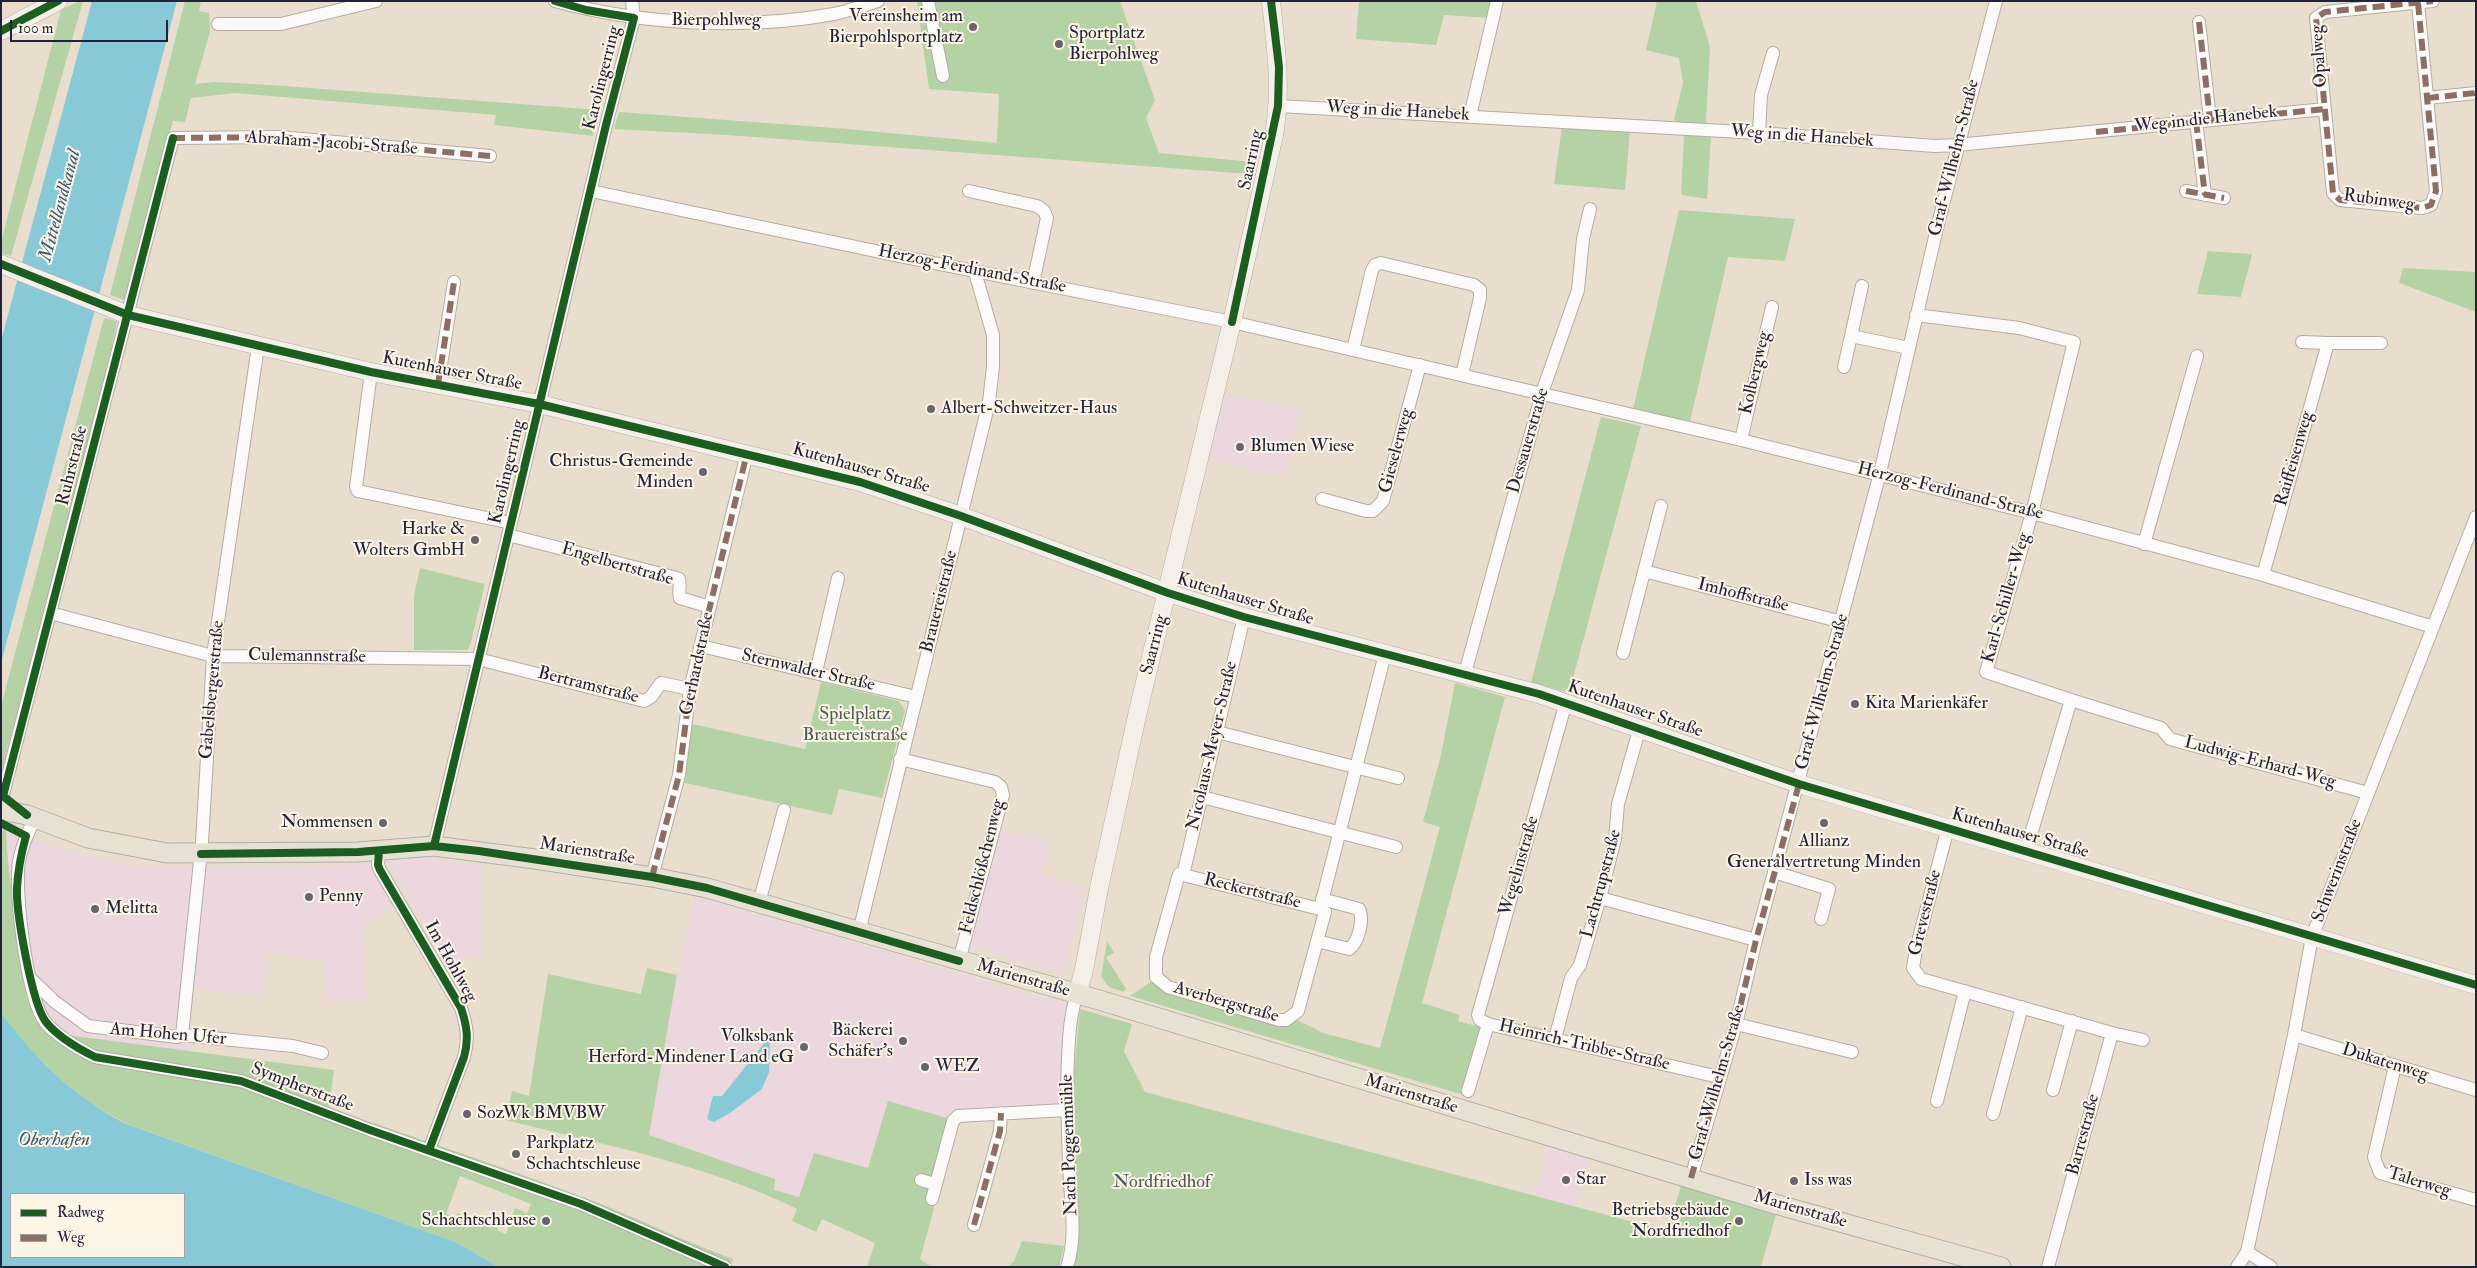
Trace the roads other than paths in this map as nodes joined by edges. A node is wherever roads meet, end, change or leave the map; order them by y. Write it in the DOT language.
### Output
graph roads {
  1 [pos="34,1"];
  2 [pos="58,1"];
  3 [pos="376,1"];
  4 [pos="555,1"];
  5 [pos="632,1"];
  6 [pos="878,1"];
  7 [pos="928,1"];
  8 [pos="1271,1"];
  9 [pos="1497,1"];
  10 [pos="1996,1"];
  11 [pos="2433,1"];
  12 [pos="2418,3"];
  13 [pos="833,7"];
  14 [pos="634,18"];
  15 [pos="1,20"];
  16 [pos="2199,22"];
  17 [pos="218,24"];
  18 [pos="1,30"];
  19 [pos="1773,53"];
  20 [pos="943,76"];
  21 [pos="2476,93"];
  22 [pos="2427,98"];
  23 [pos="1278,106"];
  24 [pos="2325,108"];
  25 [pos="1470,116"];
  26 [pos="2210,119"];
  27 [pos="2196,121"];
  28 [pos="1759,133"];
  29 [pos="173,138"];
  30 [pos="1957,145"];
  31 [pos="490,156"];
  32 [pos="591,191"];
  33 [pos="969,191"];
  34 [pos="2186,191"];
  35 [pos="2205,194"];
  36 [pos="2224,198"];
  37 [pos="1590,209"];
  38 [pos="1,264"];
  39 [pos="975,272"];
  40 [pos="454,282"];
  41 [pos="1033,283"];
  42 [pos="1862,286"];
  43 [pos="1772,307"];
  44 [pos="128,315"];
  45 [pos="1916,315"];
  46 [pos="1232,322"];
  47 [pos="1851,336"];
  48 [pos="2302,342"];
  49 [pos="2328,343"];
  50 [pos="2381,343"];
  51 [pos="258,346"];
  52 [pos="1909,348"];
  53 [pos="1353,350"];
  54 [pos="2197,356"];
  55 [pos="1420,365"];
  56 [pos="1844,367"];
  57 [pos="371,372"];
  58 [pos="1462,375"];
  59 [pos="438,384"];
  60 [pos="1542,393"];
  61 [pos="539,404"];
  62 [pos="1741,440"];
  63 [pos="747,453"];
  64 [pos="1880,473"];
  65 [pos="1322,499"];
  66 [pos="1661,506"];
  67 [pos="2032,513"];
  68 [pos="961,516"];
  69 [pos="2476,517"];
  70 [pos="509,529"];
  71 [pos="2144,544"];
  72 [pos="1644,571"];
  73 [pos="2263,575"];
  74 [pos="838,578"];
  75 [pos="1168,593"];
  76 [pos="710,607"];
  77 [pos="50,613"];
  78 [pos="1244,617"];
  79 [pos="1842,622"];
  80 [pos="2433,627"];
  81 [pos="701,646"];
  82 [pos="1623,653"];
  83 [pos="1385,654"];
  84 [pos="213,656"];
  85 [pos="478,659"];
  86 [pos="816,672"];
  87 [pos="1465,673"];
  88 [pos="2025,686"];
  89 [pos="690,689"];
  90 [pos="916,697"];
  91 [pos="2071,700"];
  92 [pos="1566,702"];
  93 [pos="1640,727"];
  94 [pos="1217,732"];
  95 [pos="900,759"];
  96 [pos="1356,767"];
  97 [pos="1398,778"];
  98 [pos="1799,784"];
  99 [pos="2368,793"];
  100 [pos="1202,797"];
  101 [pos="2,801"];
  102 [pos="784,810"];
  103 [pos="31,816"];
  104 [pos="1948,828"];
  105 [pos="1340,832"];
  106 [pos="434,846"];
  107 [pos="1396,847"];
  108 [pos="379,851"];
  109 [pos="2026,851"];
  110 [pos="200,854"];
  111 [pos="1774,872"];
  112 [pos="1183,875"];
  113 [pos="652,877"];
  114 [pos="1600,898"];
  115 [pos="760,903"];
  116 [pos="1321,904"];
  117 [pos="1821,919"];
  118 [pos="859,932"];
  119 [pos="2312,937"];
  120 [pos="1756,940"];
  121 [pos="1317,941"];
  122 [pos="959,961"];
  123 [pos="31,979"];
  124 [pos="2476,985"];
  125 [pos="1965,991"];
  126 [pos="1077,994"];
  127 [pos="2022,1007"];
  128 [pos="2072,1021"];
  129 [pos="1488,1024"];
  130 [pos="1736,1024"];
  131 [pos="2112,1033"];
  132 [pos="182,1035"];
  133 [pos="2294,1035"];
  134 [pos="1554,1038"];
  135 [pos="2143,1040"];
  136 [pos="322,1052"];
  137 [pos="1852,1052"];
  138 [pos="2395,1066"];
  139 [pos="1719,1077"];
  140 [pos="2053,1090"];
  141 [pos="2476,1090"];
  142 [pos="1468,1091"];
  143 [pos="1938,1101"];
  144 [pos="1066,1110"];
  145 [pos="1001,1113"];
  146 [pos="1994,1114"];
  147 [pos="429,1150"];
  148 [pos="1691,1178"];
  149 [pos="921,1180"];
  150 [pos="935,1184"];
  151 [pos="932,1199"];
  152 [pos="2476,1200"];
  153 [pos="974,1225"];
  154 [pos="2247,1252"];
  155 [pos="725,1267"];
  156 [pos="1067,1267"];
  157 [pos="2001,1267"];
  158 [pos="2048,1267"];
  159 [pos="2237,1267"];
  160 [pos="2271,1267"];
  1 -- 15 [label="street"];
  2 -- 18 [label="street"];
  3 -- 17 [label="street"];
  4 -- 14 [label="street, Bierpohlweg"];
  5 -- 14 [label="street, Karolingerring"];
  6 -- 13 [label="street, Bierpohlweg"];
  7 -- 20 [label="street"];
  8 -- 23 [label="street, Saarring"];
  9 -- 25 [label="street"];
  10 -- 30 [label="street, Graf-Wilhelm-Straße"];
  11 -- 12 [label="street, Opalweg"];
  12 -- 22 [label="street"];
  12 -- 24 [label="street, Opalweg"];
  13 -- 14 [label="street, Bierpohlweg"];
  14 -- 32 [label="street, Karolingerring"];
  16 -- 26 [label="street"];
  19 -- 28 [label="street"];
  21 -- 22 [label="street"];
  22 -- 24 [label="street, Rubinweg"];
  23 -- 25 [label="street, Weg in die Hanebek"];
  23 -- 46 [label="street, Saarring"];
  24 -- 26 [label="street, Weg in die Hanebek"];
  25 -- 28 [label="street, Weg in die Hanebek"];
  26 -- 27 [label="street, Weg in die Hanebek"];
  27 -- 30 [label="street, Weg in die Hanebek"];
  27 -- 35 [label="street"];
  28 -- 30 [label="street, Weg in die Hanebek"];
  29 -- 31 [label="street, Abraham-Jacobi-Straße"];
  29 -- 44 [label="street, Ruhrstraße"];
  30 -- 45 [label="street, Graf-Wilhelm-Straße"];
  32 -- 39 [label="street, Herzog-Ferdinand-Straße"];
  32 -- 61 [label="street, Karolingerring"];
  33 -- 41 [label="street"];
  34 -- 35 [label="street"];
  35 -- 36 [label="street"];
  37 -- 60 [label="street, Dessauerstraße"];
  38 -- 44 [label="street, Kutenhauser Straße"];
  39 -- 41 [label="street, Herzog-Ferdinand-Straße"];
  39 -- 68 [label="street, Brauereistraße"];
  40 -- 59 [label="street, Kutenhauser Straße"];
  41 -- 46 [label="street, Herzog-Ferdinand-Straße"];
  42 -- 47 [label="street"];
  43 -- 62 [label="street, Kolbergweg"];
  44 -- 51 [label="street, Kutenhauser Straße"];
  44 -- 77 [label="street, Ruhrstraße"];
  45 -- 52 [label="street, Graf-Wilhelm-Straße"];
  45 -- 67 [label="street"];
  46 -- 53 [label="street, Herzog-Ferdinand-Straße"];
  46 -- 75 [label="street, Saarring"];
  47 -- 52 [label="street"];
  47 -- 56 [label="street"];
  48 -- 49 [label="street"];
  49 -- 50 [label="street"];
  49 -- 73 [label="street, Raiffeisenweg"];
  51 -- 57 [label="street, Kutenhauser Straße"];
  51 -- 84 [label="street, Gabelsbergerstraße"];
  52 -- 64 [label="street, Graf-Wilhelm-Straße"];
  53 -- 55 [label="street, Herzog-Ferdinand-Straße"];
  53 -- 58 [label="street"];
  54 -- 71 [label="street"];
  55 -- 58 [label="street, Herzog-Ferdinand-Straße"];
  55 -- 65 [label="street, Gieselerweg"];
  57 -- 59 [label="street, Kutenhauser Straße"];
  57 -- 70 [label="street"];
  58 -- 60 [label="street, Herzog-Ferdinand-Straße"];
  59 -- 61 [label="street, Kutenhauser Straße"];
  60 -- 62 [label="street, Herzog-Ferdinand-Straße"];
  60 -- 87 [label="street, Dessauerstraße"];
  61 -- 63 [label="street, Kutenhauser Straße"];
  61 -- 70 [label="street, Karolingerring"];
  62 -- 64 [label="street, Herzog-Ferdinand-Straße"];
  63 -- 68 [label="street, Kutenhauser Straße"];
  63 -- 76 [label="street, Gerhardstraße"];
  64 -- 67 [label="street, Herzog-Ferdinand-Straße"];
  64 -- 79 [label="street, Graf-Wilhelm-Straße"];
  66 -- 72 [label="street"];
  67 -- 71 [label="street, Herzog-Ferdinand-Straße"];
  67 -- 88 [label="street, Karl-Schiller-Weg"];
  68 -- 75 [label="street, Kutenhauser Straße"];
  68 -- 90 [label="street, Brauereistraße"];
  69 -- 80 [label="street, Schwerinstraße"];
  70 -- 76 [label="street, Engelbertstraße"];
  70 -- 85 [label="street, Karolingerring"];
  71 -- 73 [label="street, Herzog-Ferdinand-Straße"];
  72 -- 79 [label="street, Imhoffstraße"];
  72 -- 82 [label="street"];
  73 -- 80 [label="street, Herzog-Ferdinand-Straße"];
  74 -- 86 [label="street"];
  75 -- 78 [label="street, Kutenhauser Straße"];
  75 -- 126 [label="street, Saarring"];
  76 -- 81 [label="street, Gerhardstraße"];
  77 -- 84 [label="street, Culemannstraße"];
  77 -- 101 [label="street, Ruhrstraße"];
  78 -- 83 [label="street, Kutenhauser Straße"];
  78 -- 94 [label="street, Nicolaus-Meyer-Straße"];
  79 -- 98 [label="street, Graf-Wilhelm-Straße"];
  80 -- 99 [label="street, Schwerinstraße"];
  81 -- 86 [label="street, Sternwalder Straße"];
  81 -- 89 [label="street, Gerhardstraße"];
  83 -- 87 [label="street, Kutenhauser Straße"];
  83 -- 96 [label="street"];
  84 -- 85 [label="street, Culemannstraße"];
  84 -- 110 [label="street, Gabelsbergerstraße"];
  85 -- 89 [label="street, Bertramstraße"];
  85 -- 106 [label="street, Karolingerring"];
  86 -- 90 [label="street, Sternwalder Straße"];
  87 -- 92 [label="street, Kutenhauser Straße"];
  88 -- 91 [label="street, Ludwig-Erhard-Weg"];
  89 -- 113 [label="street, Gerhardstraße"];
  90 -- 95 [label="street, Brauereistraße"];
  91 -- 99 [label="street, Ludwig-Erhard-Weg"];
  91 -- 109 [label="street"];
  92 -- 93 [label="street, Kutenhauser Straße"];
  92 -- 129 [label="street, Wegelinstraße"];
  93 -- 98 [label="street, Kutenhauser Straße"];
  93 -- 114 [label="street, Lachtrupstraße"];
  94 -- 96 [label="street"];
  94 -- 100 [label="street, Nicolaus-Meyer-Straße"];
  95 -- 118 [label="street, Brauereistraße"];
  95 -- 122 [label="street, Feldschlößchenweg"];
  96 -- 97 [label="street"];
  96 -- 105 [label="street"];
  98 -- 104 [label="street, Kutenhauser Straße"];
  98 -- 111 [label="street, Graf-Wilhelm-Straße"];
  99 -- 119 [label="street, Schwerinstraße"];
  100 -- 105 [label="street"];
  100 -- 112 [label="street, Nicolaus-Meyer-Straße"];
  101 -- 103 [label="main road, Marienstraße"];
  102 -- 115 [label="street"];
  103 -- 110 [label="main road, Marienstraße"];
  103 -- 123 [label="street, Sympherstraße"];
  104 -- 109 [label="street, Kutenhauser Straße"];
  104 -- 125 [label="street, Grevestraße"];
  105 -- 107 [label="street"];
  105 -- 116 [label="street"];
  106 -- 108 [label="main road, Marienstraße"];
  106 -- 113 [label="main road, Marienstraße"];
  108 -- 110 [label="main road, Marienstraße"];
  108 -- 147 [label="street, Im Hohlweg"];
  109 -- 119 [label="street, Kutenhauser Straße"];
  110 -- 132 [label="street, Gabelsbergerstraße"];
  111 -- 117 [label="street"];
  111 -- 120 [label="street, Graf-Wilhelm-Straße"];
  112 -- 116 [label="street, Reckertstraße"];
  112 -- 121 [label="street, Averbergstraße"];
  113 -- 115 [label="main road, Marienstraße"];
  114 -- 120 [label="street"];
  114 -- 134 [label="street, Lachtrupstraße"];
  115 -- 118 [label="main road, Marienstraße"];
  116 -- 121 [label="street, Averbergstraße"];
  116 -- 121 [label="street, Reckertstraße"];
  118 -- 122 [label="main road, Marienstraße"];
  119 -- 124 [label="street, Kutenhauser Straße"];
  119 -- 133 [label="street, Schwerinstraße"];
  120 -- 130 [label="street, Graf-Wilhelm-Straße"];
  122 -- 126 [label="main road, Marienstraße"];
  123 -- 132 [label="street, Am Hohen Ufer"];
  123 -- 147 [label="street, Sympherstraße"];
  125 -- 127 [label="street, Grevestraße"];
  125 -- 143 [label="street"];
  126 -- 144 [label="street, Nach Poggenmühle"];
  126 -- 148 [label="main road, Marienstraße"];
  127 -- 128 [label="street, Grevestraße"];
  127 -- 146 [label="street"];
  128 -- 131 [label="street, Grevestraße"];
  128 -- 140 [label="street"];
  129 -- 134 [label="street, Heinrich-Tribbe-Straße"];
  129 -- 142 [label="street, Heinrich-Tribbe-Straße"];
  130 -- 137 [label="street"];
  130 -- 139 [label="street, Graf-Wilhelm-Straße"];
  131 -- 135 [label="street"];
  131 -- 158 [label="street, Barrestraße"];
  132 -- 136 [label="street, Am Hohen Ufer"];
  133 -- 138 [label="street, Dukatenweg"];
  133 -- 154 [label="street, Schwerinstraße"];
  134 -- 139 [label="street, Heinrich-Tribbe-Straße"];
  138 -- 141 [label="street, Dukatenweg"];
  138 -- 152 [label="street, Talerweg"];
  139 -- 148 [label="street, Graf-Wilhelm-Straße"];
  144 -- 145 [label="street"];
  144 -- 156 [label="street, Nach Poggenmühle"];
  145 -- 150 [label="street"];
  145 -- 153 [label="street"];
  147 -- 155 [label="street, Sympherstraße"];
  148 -- 157 [label="main road, Marienstraße"];
  149 -- 150 [label="street"];
  150 -- 151 [label="street"];
  154 -- 159 [label="street, Schwerinstraße"];
  154 -- 160 [label="street"];
}
